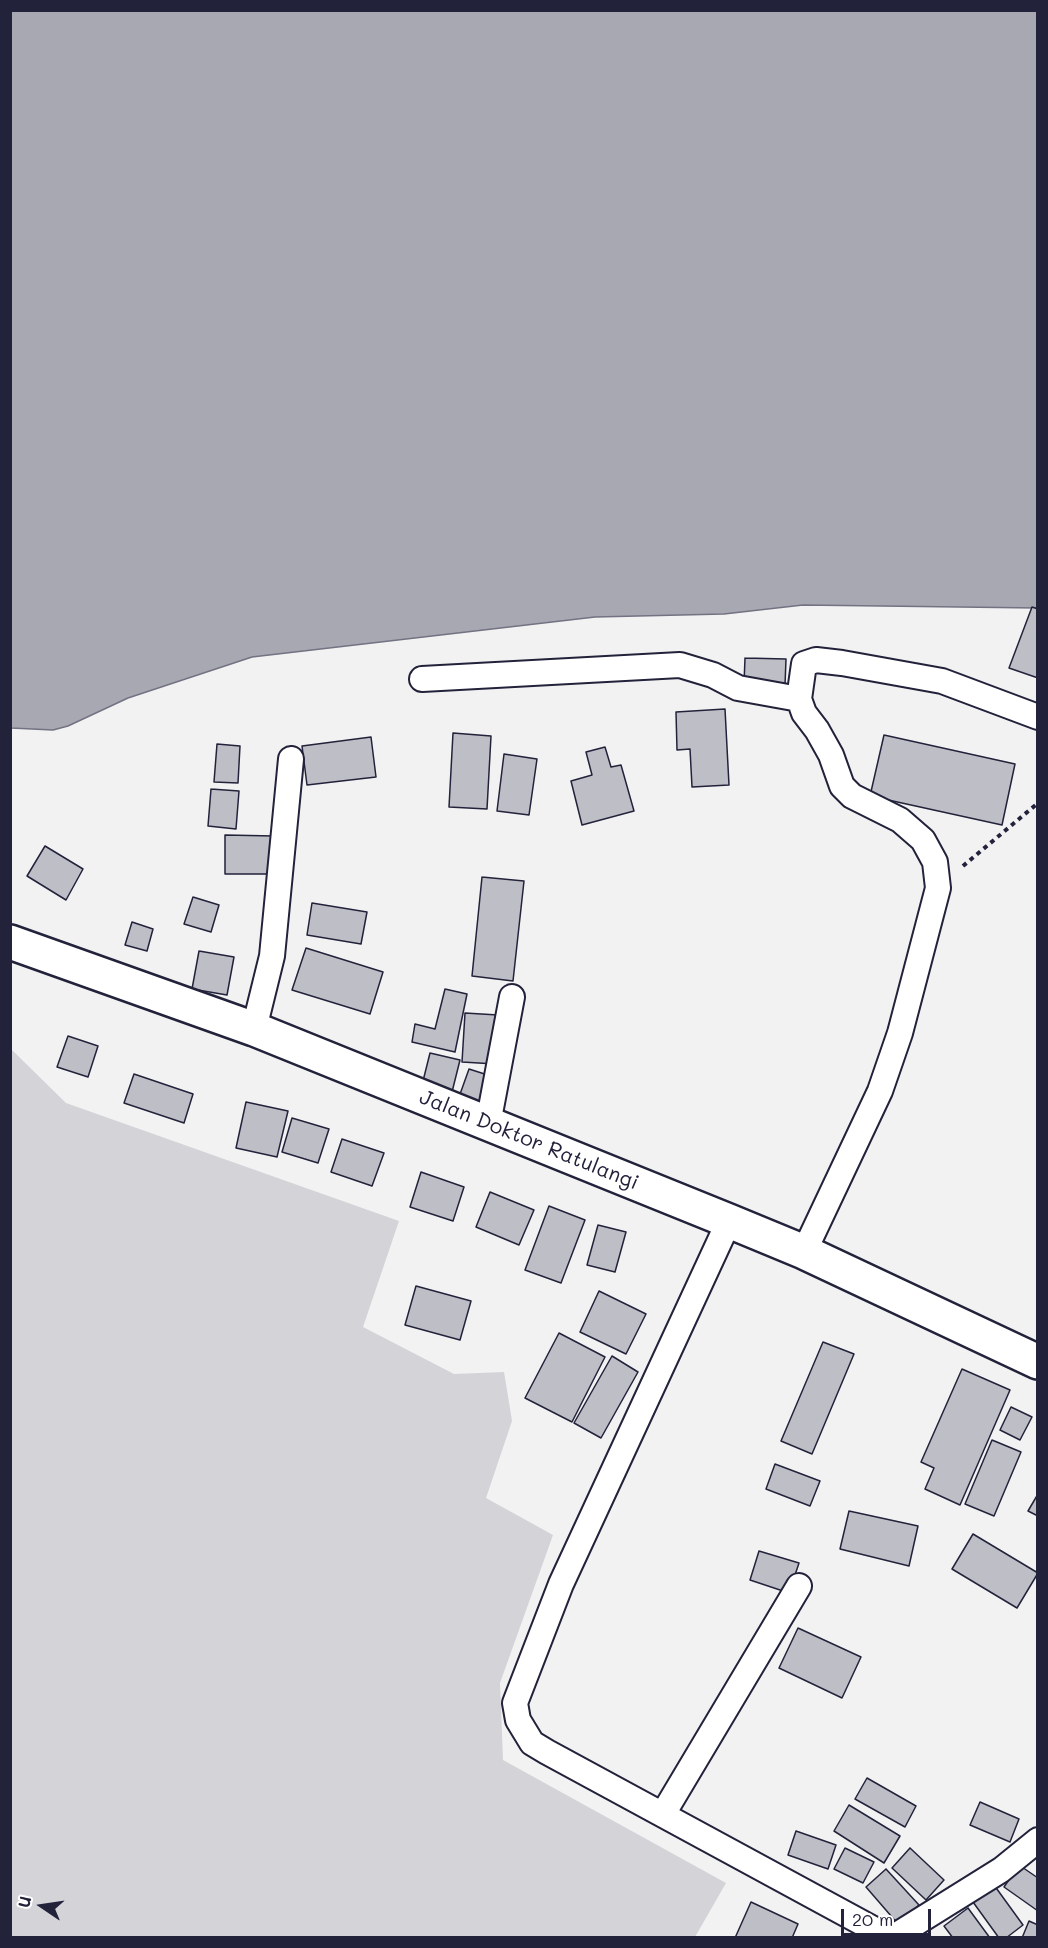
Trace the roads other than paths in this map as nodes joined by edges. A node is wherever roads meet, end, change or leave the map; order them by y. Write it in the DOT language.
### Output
graph roads {
  1 [pos="422,679"];
  2 [pos="799,699"];
  3 [pos="1038,717"];
  4 [pos="291,759"];
  5 [pos="10,942"];
  6 [pos="512,997"];
  7 [pos="254,1029"];
  8 [pos="488,1124"];
  9 [pos="729,1221"];
  10 [pos="804,1252"];
  11 [pos="1038,1362"];
  12 [pos="799,1586"];
  13 [pos="663,1814"];
  14 [pos="1038,1840"];
  15 [pos="891,1938"];
  1 -- 2 [label="street"];
  2 -- 3 [label="street"];
  2 -- 10 [label="street"];
  4 -- 7 [label="street"];
  5 -- 7 [label="highway, Jalan Doktor Ratulangi"];
  6 -- 8 [label="street"];
  7 -- 8 [label="highway, Jalan Doktor Ratulangi"];
  8 -- 9 [label="highway, Jalan Doktor Ratulangi"];
  9 -- 10 [label="highway, Jalan Doktor Ratulangi"];
  9 -- 13 [label="street"];
  10 -- 11 [label="highway, Jalan Doktor Ratulangi"];
  12 -- 13 [label="street"];
  13 -- 15 [label="street"];
  14 -- 15 [label="street"];
}
